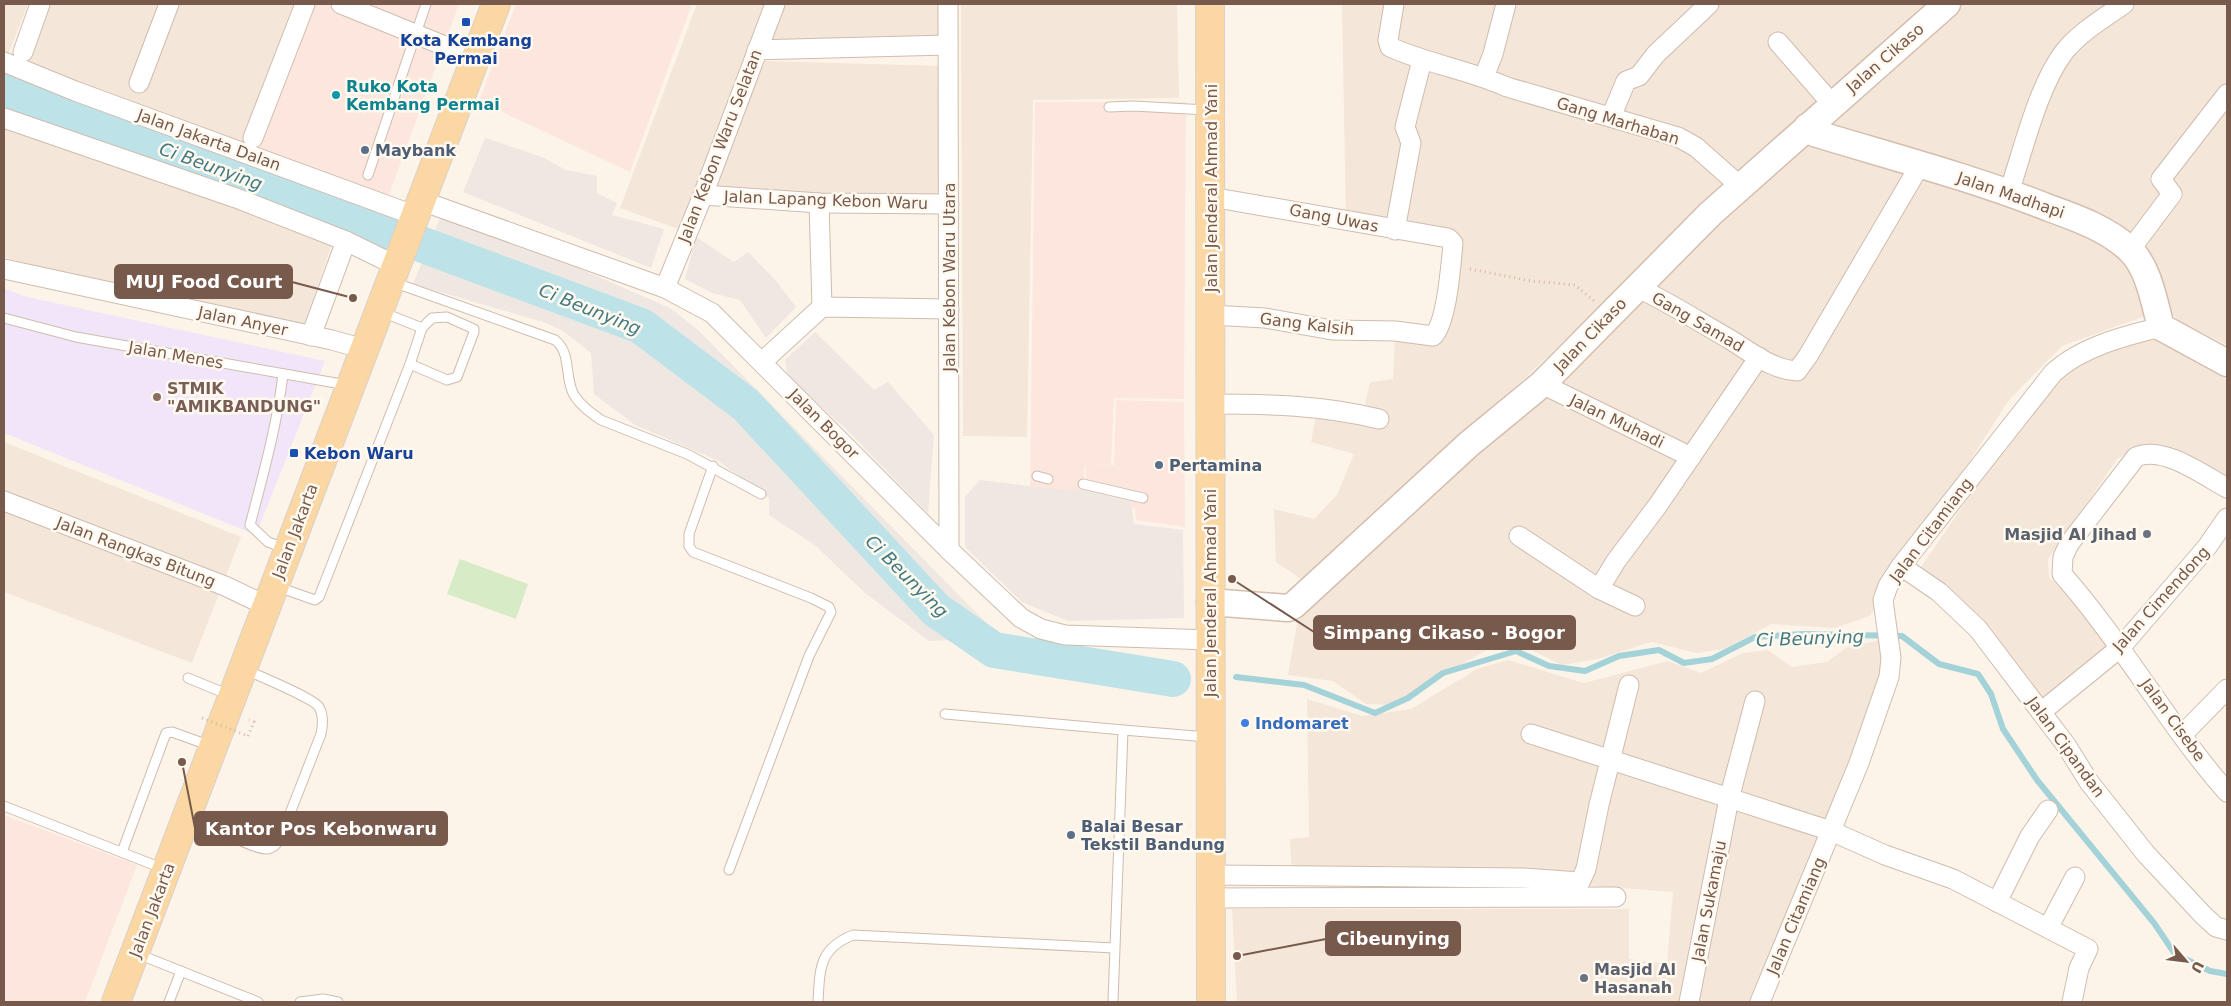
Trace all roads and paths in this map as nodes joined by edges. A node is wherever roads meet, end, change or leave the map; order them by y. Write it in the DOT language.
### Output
graph roads {
  1 [pos="40,4"];
  2 [pos="169,4"];
  3 [pos="305,4"];
  4 [pos="341,4"];
  5 [pos="426,4"];
  6 [pos="496,4"];
  7 [pos="775,4"];
  8 [pos="948,4"];
  9 [pos="1210,4"];
  10 [pos="1394,4"];
  11 [pos="1506,4"];
  12 [pos="1710,4"];
  13 [pos="1947,4"];
  14 [pos="2124,4"];
  15 [pos="414,34"];
  16 [pos="1778,42"];
  17 [pos="948,44"];
  18 [pos="757,50"];
  19 [pos="23,52"];
  20 [pos="1415,57"];
  21 [pos="477,59"];
  22 [pos="4,62"];
  23 [pos="1484,77"];
  24 [pos="139,83"];
  25 [pos="2227,94"];
  26 [pos="1832,104"];
  27 [pos="1110,107"];
  28 [pos="1210,110"];
  29 [pos="1611,117"];
  30 [pos="4,118"];
  31 [pos="1807,127"];
  32 [pos="252,138"];
  33 [pos="1920,165"];
  34 [pos="368,175"];
  35 [pos="1740,186"];
  36 [pos="2009,192"];
  37 [pos="703,195"];
  38 [pos="1211,197"];
  39 [pos="820,203"];
  40 [pos="949,204"];
  41 [pos="417,213"];
  42 [pos="1394,230"];
  43 [pos="346,241"];
  44 [pos="2130,250"];
  45 [pos="1451,266"];
  46 [pos="4,269"];
  47 [pos="395,269"];
  48 [pos="1636,287"];
  49 [pos="665,288"];
  50 [pos="822,307"];
  51 [pos="948,309"];
  52 [pos="379,311"];
  53 [pos="1211,315"];
  54 [pos="1609,315"];
  55 [pos="4,318"];
  56 [pos="2161,327"];
  57 [pos="422,328"];
  58 [pos="310,336"];
  59 [pos="364,349"];
  60 [pos="1759,357"];
  61 [pos="762,362"];
  62 [pos="2227,363"];
  63 [pos="410,364"];
  64 [pos="282,374"];
  65 [pos="1542,384"];
  66 [pos="350,386"];
  67 [pos="1210,404"];
  68 [pos="1379,419"];
  69 [pos="1691,457"];
  70 [pos="713,466"];
  71 [pos="1037,476"];
  72 [pos="1048,479"];
  73 [pos="1082,484"];
  74 [pos="2227,488"];
  75 [pos="761,494"];
  76 [pos="1143,498"];
  77 [pos="4,501"];
  78 [pos="2227,518"];
  79 [pos="1519,536"];
  80 [pos="288,550"];
  81 [pos="949,550"];
  82 [pos="1901,566"];
  83 [pos="1599,589"];
  84 [pos="271,596"];
  85 [pos="1210,602"];
  86 [pos="1635,606"];
  87 [pos="1210,640"];
  88 [pos="2121,647"];
  89 [pos="243,668"];
  90 [pos="188,678"];
  91 [pos="1629,685"];
  92 [pos="2227,689"];
  93 [pos="233,697"];
  94 [pos="1755,701"];
  95 [pos="2041,712"];
  96 [pos="945,714"];
  97 [pos="202,718"];
  98 [pos="249,720"];
  99 [pos="1123,730"];
  100 [pos="1531,734"];
  101 [pos="2182,735"];
  102 [pos="1210,737"];
  103 [pos="214,747"];
  104 [pos="1610,761"];
  105 [pos="2227,792"];
  106 [pos="1729,799"];
  107 [pos="4,806"];
  108 [pos="2048,810"];
  109 [pos="188,812"];
  110 [pos="1831,831"];
  111 [pos="122,852"];
  112 [pos="167,870"];
  113 [pos="729,870"];
  114 [pos="2075,877"];
  115 [pos="1210,886"];
  116 [pos="1616,897"];
  117 [pos="1997,902"];
  118 [pos="2048,928"];
  119 [pos="2227,930"];
  120 [pos="1114,948"];
  121 [pos="136,953"];
  122 [pos="181,971"];
  123 [pos="116,1002"];
  124 [pos="169,1002"];
  125 [pos="258,1002"];
  126 [pos="300,1002"];
  127 [pos="338,1002"];
  128 [pos="818,1002"];
  129 [pos="1113,1002"];
  130 [pos="1211,1002"];
  131 [pos="1689,1002"];
  132 [pos="1760,1002"];
  133 [pos="2072,1002"];
  1 -- 19 [label="street"];
  2 -- 24 [label="street"];
  3 -- 32 [label="street"];
  4 -- 15 [label="street"];
  5 -- 15 [label="lane"];
  6 -- 21 [label="main road, Jalan Jakarta"];
  7 -- 18 [label="street, Jalan Kebon Waru Selatan"];
  8 -- 17 [label="street, Jalan Kebon Waru Utara"];
  9 -- 28 [label="main road, Jalan Jenderal Ahmad Yani"];
  10 -- 20 [label="street, Gang Marhaban"];
  11 -- 23 [label="street"];
  12 -- 29 [label="street"];
  13 -- 26 [label="street, Jalan Cikaso"];
  14 -- 36 [label="street"];
  15 -- 21 [label="street"];
  15 -- 34 [label="lane"];
  16 -- 26 [label="street"];
  17 -- 18 [label="street"];
  17 -- 40 [label="street, Jalan Kebon Waru Utara"];
  18 -- 37 [label="street, Jalan Kebon Waru Selatan"];
  20 -- 23 [label="street, Gang Marhaban"];
  20 -- 42 [label="street"];
  21 -- 41 [label="main road, Jalan Jakarta"];
  22 -- 41 [label="street, Jalan Jakarta Dalan"];
  23 -- 29 [label="street, Gang Marhaban"];
  25 -- 44 [label="street"];
  26 -- 31 [label="street, Jalan Cikaso"];
  27 -- 28 [label="lane"];
  28 -- 38 [label="main road, Jalan Jenderal Ahmad Yani"];
  29 -- 35 [label="street, Gang Marhaban"];
  30 -- 43 [label="street"];
  31 -- 33 [label="street, Jalan Madhapi"];
  31 -- 35 [label="street, Jalan Cikaso"];
  33 -- 36 [label="street, Jalan Madhapi"];
  33 -- 60 [label="street, Gang Samad"];
  35 -- 48 [label="street, Jalan Cikaso"];
  36 -- 44 [label="street, Jalan Madhapi"];
  37 -- 39 [label="street, Jalan Lapang Kebon Waru"];
  37 -- 49 [label="street, Jalan Kebon Waru Selatan"];
  38 -- 42 [label="street, Gang Uwas"];
  38 -- 53 [label="main road, Jalan Jenderal Ahmad Yani"];
  39 -- 40 [label="street, Jalan Lapang Kebon Waru"];
  39 -- 50 [label="street"];
  40 -- 51 [label="street, Jalan Kebon Waru Utara"];
  41 -- 47 [label="main road, Jalan Jakarta"];
  41 -- 49 [label="street, Jalan Bogor"];
  42 -- 45 [label="street, Gang Uwas"];
  43 -- 47 [label="street"];
  43 -- 58 [label="street"];
  44 -- 56 [label="street, Jalan Madhapi"];
  45 -- 53 [label="street, Gang Kalsih"];
  45 -- 54 [label="path"];
  46 -- 58 [label="street, Jalan Anyer"];
  47 -- 52 [label="main road, Jalan Jakarta"];
  47 -- 70 [label="lane"];
  48 -- 54 [label="street, Jalan Cikaso"];
  48 -- 60 [label="street, Gang Samad"];
  49 -- 61 [label="street, Jalan Bogor"];
  50 -- 51 [label="street"];
  50 -- 61 [label="street"];
  51 -- 81 [label="street, Jalan Kebon Waru Utara"];
  52 -- 57 [label="lane"];
  52 -- 59 [label="main road, Jalan Jakarta"];
  53 -- 67 [label="main road, Jalan Jenderal Ahmad Yani"];
  54 -- 65 [label="street, Jalan Cikaso"];
  55 -- 64 [label="lane, Jalan Menes"];
  56 -- 62 [label="street"];
  56 -- 82 [label="street, Jalan Citamiang"];
  57 -- 63 [label="lane"];
  57 -- 63 [label="lane"];
  58 -- 59 [label="street, Jalan Anyer"];
  59 -- 66 [label="main road, Jalan Jakarta"];
  60 -- 69 [label="street"];
  61 -- 81 [label="street, Jalan Bogor"];
  63 -- 84 [label="lane"];
  64 -- 66 [label="lane, Jalan Menes"];
  64 -- 80 [label="lane"];
  65 -- 69 [label="street, Jalan Muhadi"];
  65 -- 85 [label="street, Jalan Cikaso"];
  66 -- 80 [label="main road, Jalan Jakarta"];
  67 -- 68 [label="street"];
  67 -- 85 [label="main road, Jalan Jenderal Ahmad Yani"];
  69 -- 83 [label="street"];
  70 -- 75 [label="lane"];
  70 -- 113 [label="lane"];
  71 -- 72 [label="lane"];
  73 -- 76 [label="lane"];
  74 -- 88 [label="street, Jalan Cisebe"];
  77 -- 84 [label="street, Jalan Rangkas Bitung"];
  78 -- 88 [label="street, Jalan Cimendong"];
  79 -- 83 [label="street"];
  80 -- 84 [label="main road, Jalan Jakarta"];
  81 -- 87 [label="street, Jalan Bogor"];
  82 -- 95 [label="street, Jalan Cipandan"];
  82 -- 110 [label="street, Jalan Citamiang"];
  83 -- 86 [label="street"];
  84 -- 89 [label="main road, Jalan Jakarta"];
  85 -- 87 [label="main road, Jalan Jenderal Ahmad Yani"];
  87 -- 102 [label="main road, Jalan Jenderal Ahmad Yani"];
  88 -- 95 [label="street, Jalan Cimendong"];
  88 -- 101 [label="street, Jalan Cisebe"];
  89 -- 93 [label="main road, Jalan Jakarta"];
  89 -- 109 [label="lane"];
  90 -- 93 [label="lane"];
  91 -- 104 [label="street"];
  92 -- 101 [label="street"];
  93 -- 103 [label="main road, Jalan Jakarta"];
  94 -- 106 [label="street, Jalan Sukamaju"];
  95 -- 119 [label="street, Jalan Cipandan"];
  96 -- 99 [label="lane"];
  97 -- 98 [label="path, bridge"];
  99 -- 102 [label="lane"];
  99 -- 120 [label="lane"];
  100 -- 104 [label="street"];
  101 -- 105 [label="street, Jalan Cisebe"];
  102 -- 115 [label="main road, Jalan Jenderal Ahmad Yani"];
  103 -- 109 [label="main road, Jalan Jakarta"];
  103 -- 111 [label="lane"];
  104 -- 106 [label="street"];
  104 -- 115 [label="street"];
  106 -- 110 [label="street"];
  106 -- 131 [label="street, Jalan Sukamaju"];
  107 -- 111 [label="lane"];
  108 -- 117 [label="street"];
  109 -- 112 [label="main road, Jalan Jakarta"];
  110 -- 117 [label="street"];
  110 -- 132 [label="street, Jalan Citamiang"];
  111 -- 112 [label="lane"];
  112 -- 121 [label="main road, Jalan Jakarta"];
  114 -- 118 [label="street"];
  115 -- 116 [label="street"];
  115 -- 130 [label="main road, Jalan Jenderal Ahmad Yani"];
  117 -- 118 [label="street"];
  118 -- 133 [label="street"];
  120 -- 128 [label="lane"];
  120 -- 129 [label="lane"];
  121 -- 122 [label="lane"];
  121 -- 123 [label="main road, Jalan Jakarta"];
  122 -- 124 [label="lane"];
  122 -- 125 [label="lane"];
  126 -- 127 [label="lane"];
}
